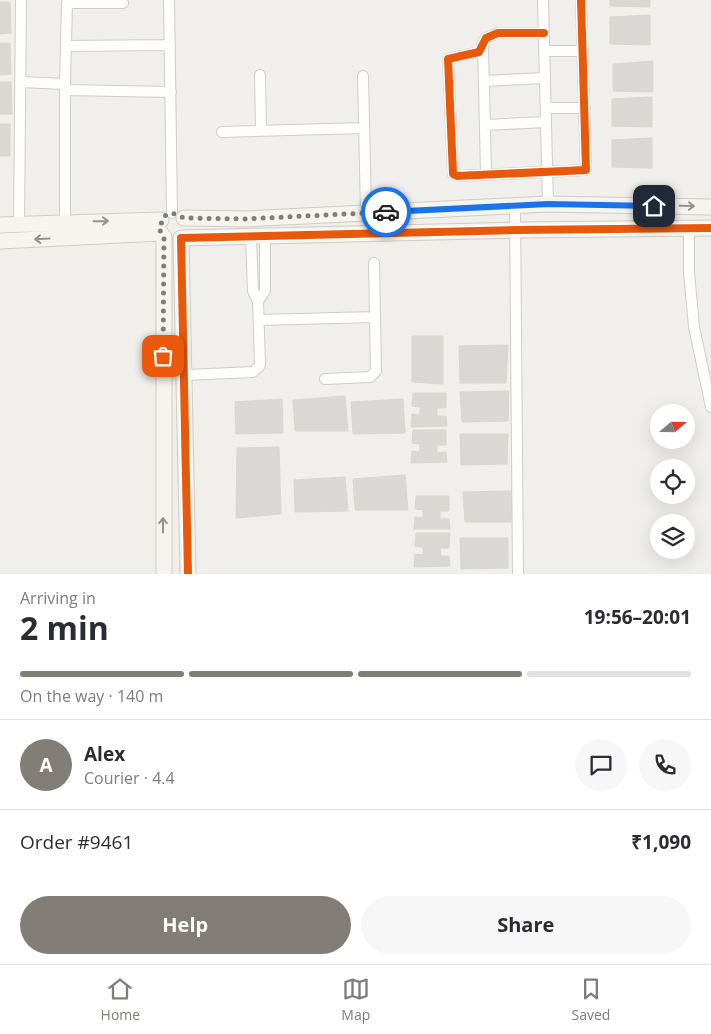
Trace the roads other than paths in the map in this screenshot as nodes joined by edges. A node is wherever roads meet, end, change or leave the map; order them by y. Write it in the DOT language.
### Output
graph roads {
  1 [pos="20,0"];
  2 [pos="169,0"];
  3 [pos="543,0"];
  4 [pos="581,0"];
  5 [pos="123,3"];
  6 [pos="544,33"];
  7 [pos="170,45"];
  8 [pos="66,46"];
  9 [pos="483,46"];
  10 [pos="544,51"];
  11 [pos="583,51"];
  12 [pos="260,75"];
  13 [pos="362,76"];
  14 [pos="545,78"];
  15 [pos="484,81"];
  16 [pos="21,82"];
  17 [pos="65,87"];
  18 [pos="171,92"];
  19 [pos="546,108"];
  20 [pos="585,108"];
  21 [pos="546,122"];
  22 [pos="485,125"];
  23 [pos="364,128"];
  24 [pos="261,131"];
  25 [pos="222,132"];
  26 [pos="547,173"];
  27 [pos="486,174"];
  28 [pos="548,204"];
  29 [pos="515,207"];
  30 [pos="711,207"];
  31 [pos="366,213"];
  32 [pos="65,223"];
  33 [pos="19,224"];
  34 [pos="168,224"];
  35 [pos="0,225"];
  36 [pos="689,228"];
  37 [pos="711,228"];
  38 [pos="516,230"];
  39 [pos="258,236"];
  40 [pos="181,238"];
  41 [pos="0,241"];
  42 [pos="374,263"];
  43 [pos="375,317"];
  44 [pos="259,320"];
  45 [pos="185,375"];
  46 [pos="325,379"];
  47 [pos="711,407"];
  48 [pos="164,574"];
  49 [pos="188,574"];
  50 [pos="518,574"];
  1 -- 16 [label="street"];
  2 -- 7 [label="street"];
  3 -- 6 [label="street"];
  4 -- 11 [label="street"];
  5 -- 8 [label="street"];
  6 -- 9 [label="street"];
  6 -- 10 [label="street"];
  7 -- 8 [label="street"];
  7 -- 18 [label="street"];
  8 -- 17 [label="street"];
  9 -- 15 [label="street"];
  9 -- 27 [label="street"];
  10 -- 11 [label="street"];
  10 -- 14 [label="street"];
  11 -- 20 [label="street"];
  12 -- 24 [label="street"];
  13 -- 23 [label="street"];
  14 -- 15 [label="street"];
  14 -- 19 [label="street"];
  15 -- 22 [label="street"];
  16 -- 17 [label="street"];
  16 -- 33 [label="street"];
  17 -- 18 [label="street"];
  17 -- 32 [label="street"];
  18 -- 34 [label="street"];
  19 -- 20 [label="street"];
  19 -- 21 [label="street"];
  20 -- 26 [label="street"];
  21 -- 22 [label="street"];
  21 -- 26 [label="street"];
  22 -- 27 [label="street"];
  23 -- 24 [label="street"];
  23 -- 31 [label="street"];
  24 -- 25 [label="street"];
  26 -- 27 [label="street"];
  26 -- 28 [label="street"];
  28 -- 29 [label="street"];
  28 -- 30 [label="street, one-way"];
  29 -- 31 [label="street"];
  29 -- 38 [label="street"];
  31 -- 34 [label="street"];
  32 -- 33 [label="street"];
  32 -- 34 [label="street, one-way"];
  33 -- 35 [label="street"];
  34 -- 40 [label="street"];
  34 -- 41 [label="street, one-way"];
  48 -- 34 [label="street, one-way"];
  36 -- 37 [label="street"];
  36 -- 38 [label="street"];
  36 -- 47 [label="street"];
  38 -- 39 [label="street"];
  38 -- 50 [label="street"];
  39 -- 40 [label="street"];
  39 -- 44 [label="street"];
  40 -- 45 [label="street"];
  42 -- 43 [label="street"];
  43 -- 44 [label="street"];
  43 -- 46 [label="street"];
  44 -- 45 [label="street"];
  45 -- 49 [label="street"];
}
